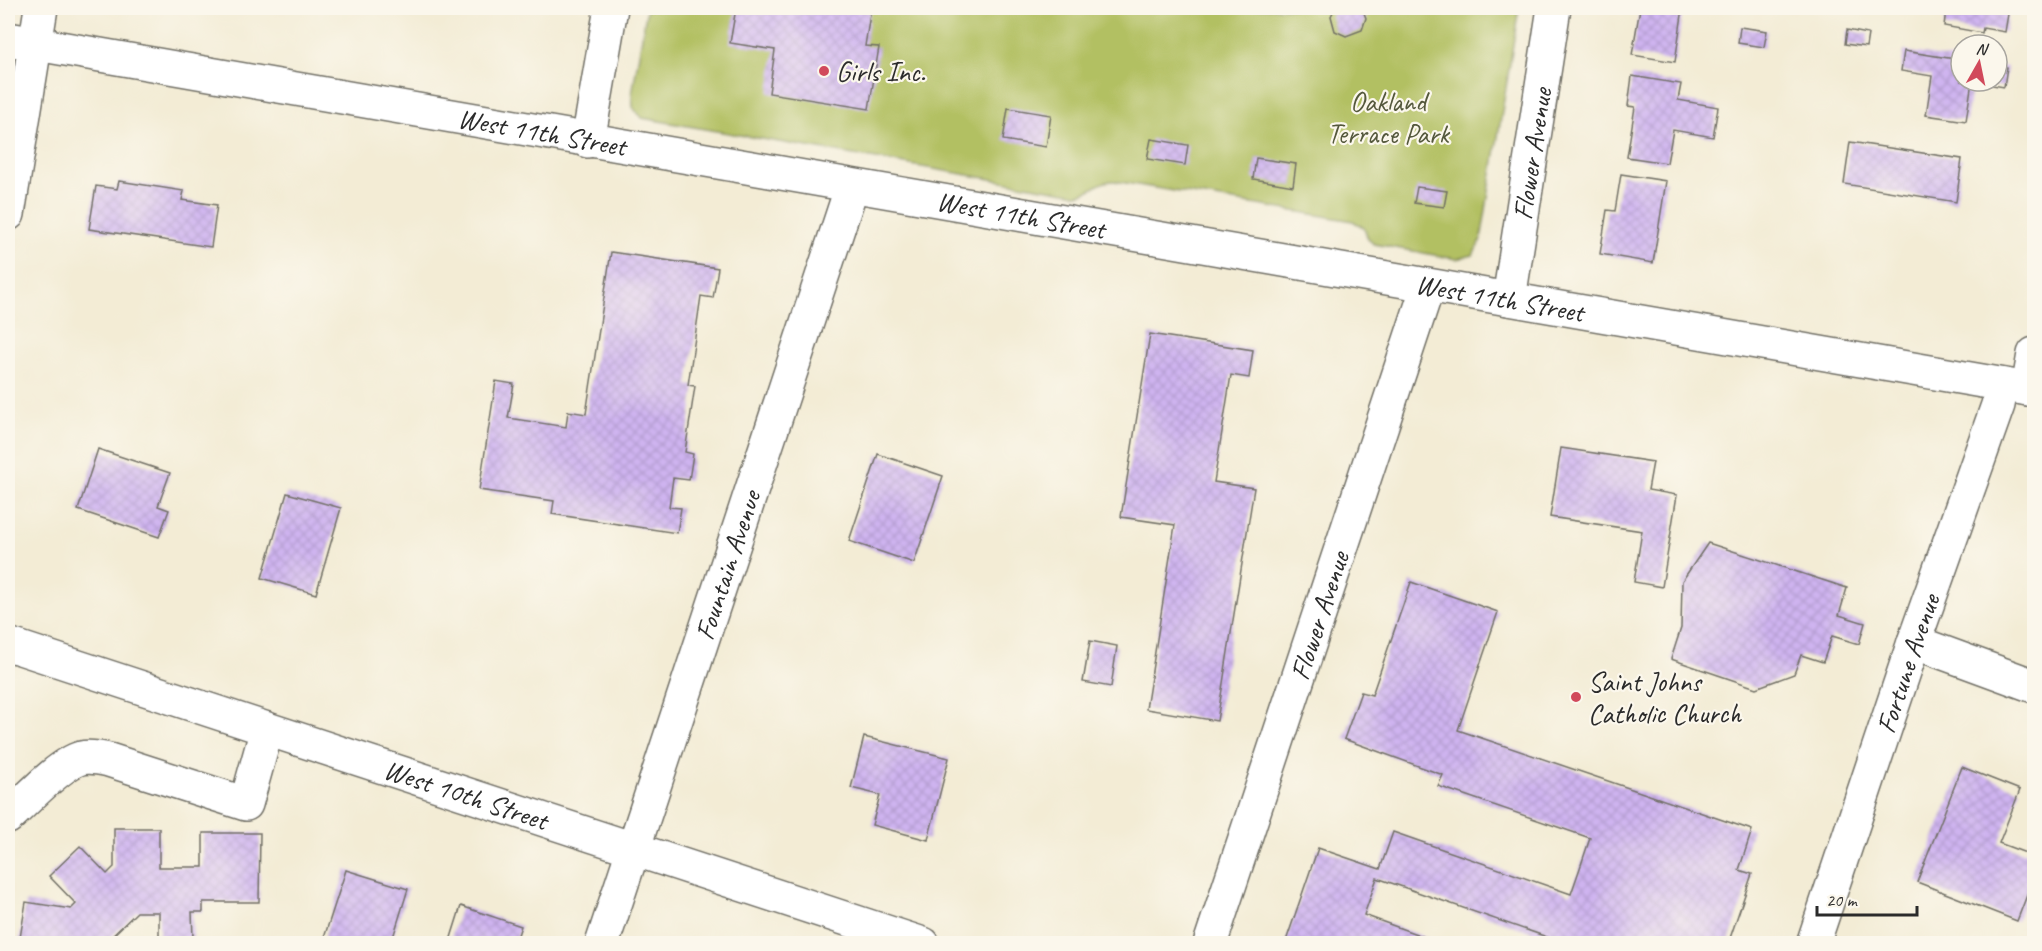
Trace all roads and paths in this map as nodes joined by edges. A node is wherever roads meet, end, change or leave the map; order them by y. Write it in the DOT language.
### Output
graph roads {
  1 [pos="41,8"];
  2 [pos="611,8"];
  3 [pos="1554,8"];
  4 [pos="21,42"];
  5 [pos="588,141"];
  6 [pos="852,186"];
  7 [pos="8,214"];
  8 [pos="1428,286"];
  9 [pos="1509,299"];
  10 [pos="2034,354"];
  11 [pos="2022,388"];
  12 [pos="1914,642"];
  13 [pos="8,644"];
  14 [pos="2034,686"];
  15 [pos="267,729"];
  16 [pos="8,817"];
  17 [pos="634,849"];
  18 [pos="602,944"];
  19 [pos="923,944"];
  20 [pos="1210,944"];
  21 [pos="1813,944"];
  1 -- 4 [label="street"];
  2 -- 5 [label="street"];
  3 -- 9 [label="street, Flower Avenue"];
  4 -- 5 [label="street, West 11th Street"];
  4 -- 7 [label="street"];
  5 -- 6 [label="street, West 11th Street"];
  6 -- 8 [label="street, West 11th Street"];
  6 -- 17 [label="street, Fountain Avenue"];
  8 -- 9 [label="street, West 11th Street"];
  8 -- 20 [label="street, Flower Avenue"];
  9 -- 11 [label="street, West 11th Street"];
  10 -- 11 [label="street, Fortune Avenue"];
  11 -- 12 [label="street, Fortune Avenue"];
  12 -- 14 [label="street"];
  12 -- 21 [label="street, Fortune Avenue"];
  13 -- 15 [label="street, West 10th Street"];
  15 -- 16 [label="street"];
  15 -- 17 [label="street, West 10th Street"];
  17 -- 18 [label="street, Fountain Avenue"];
  17 -- 19 [label="street, West 10th Street"];
}
